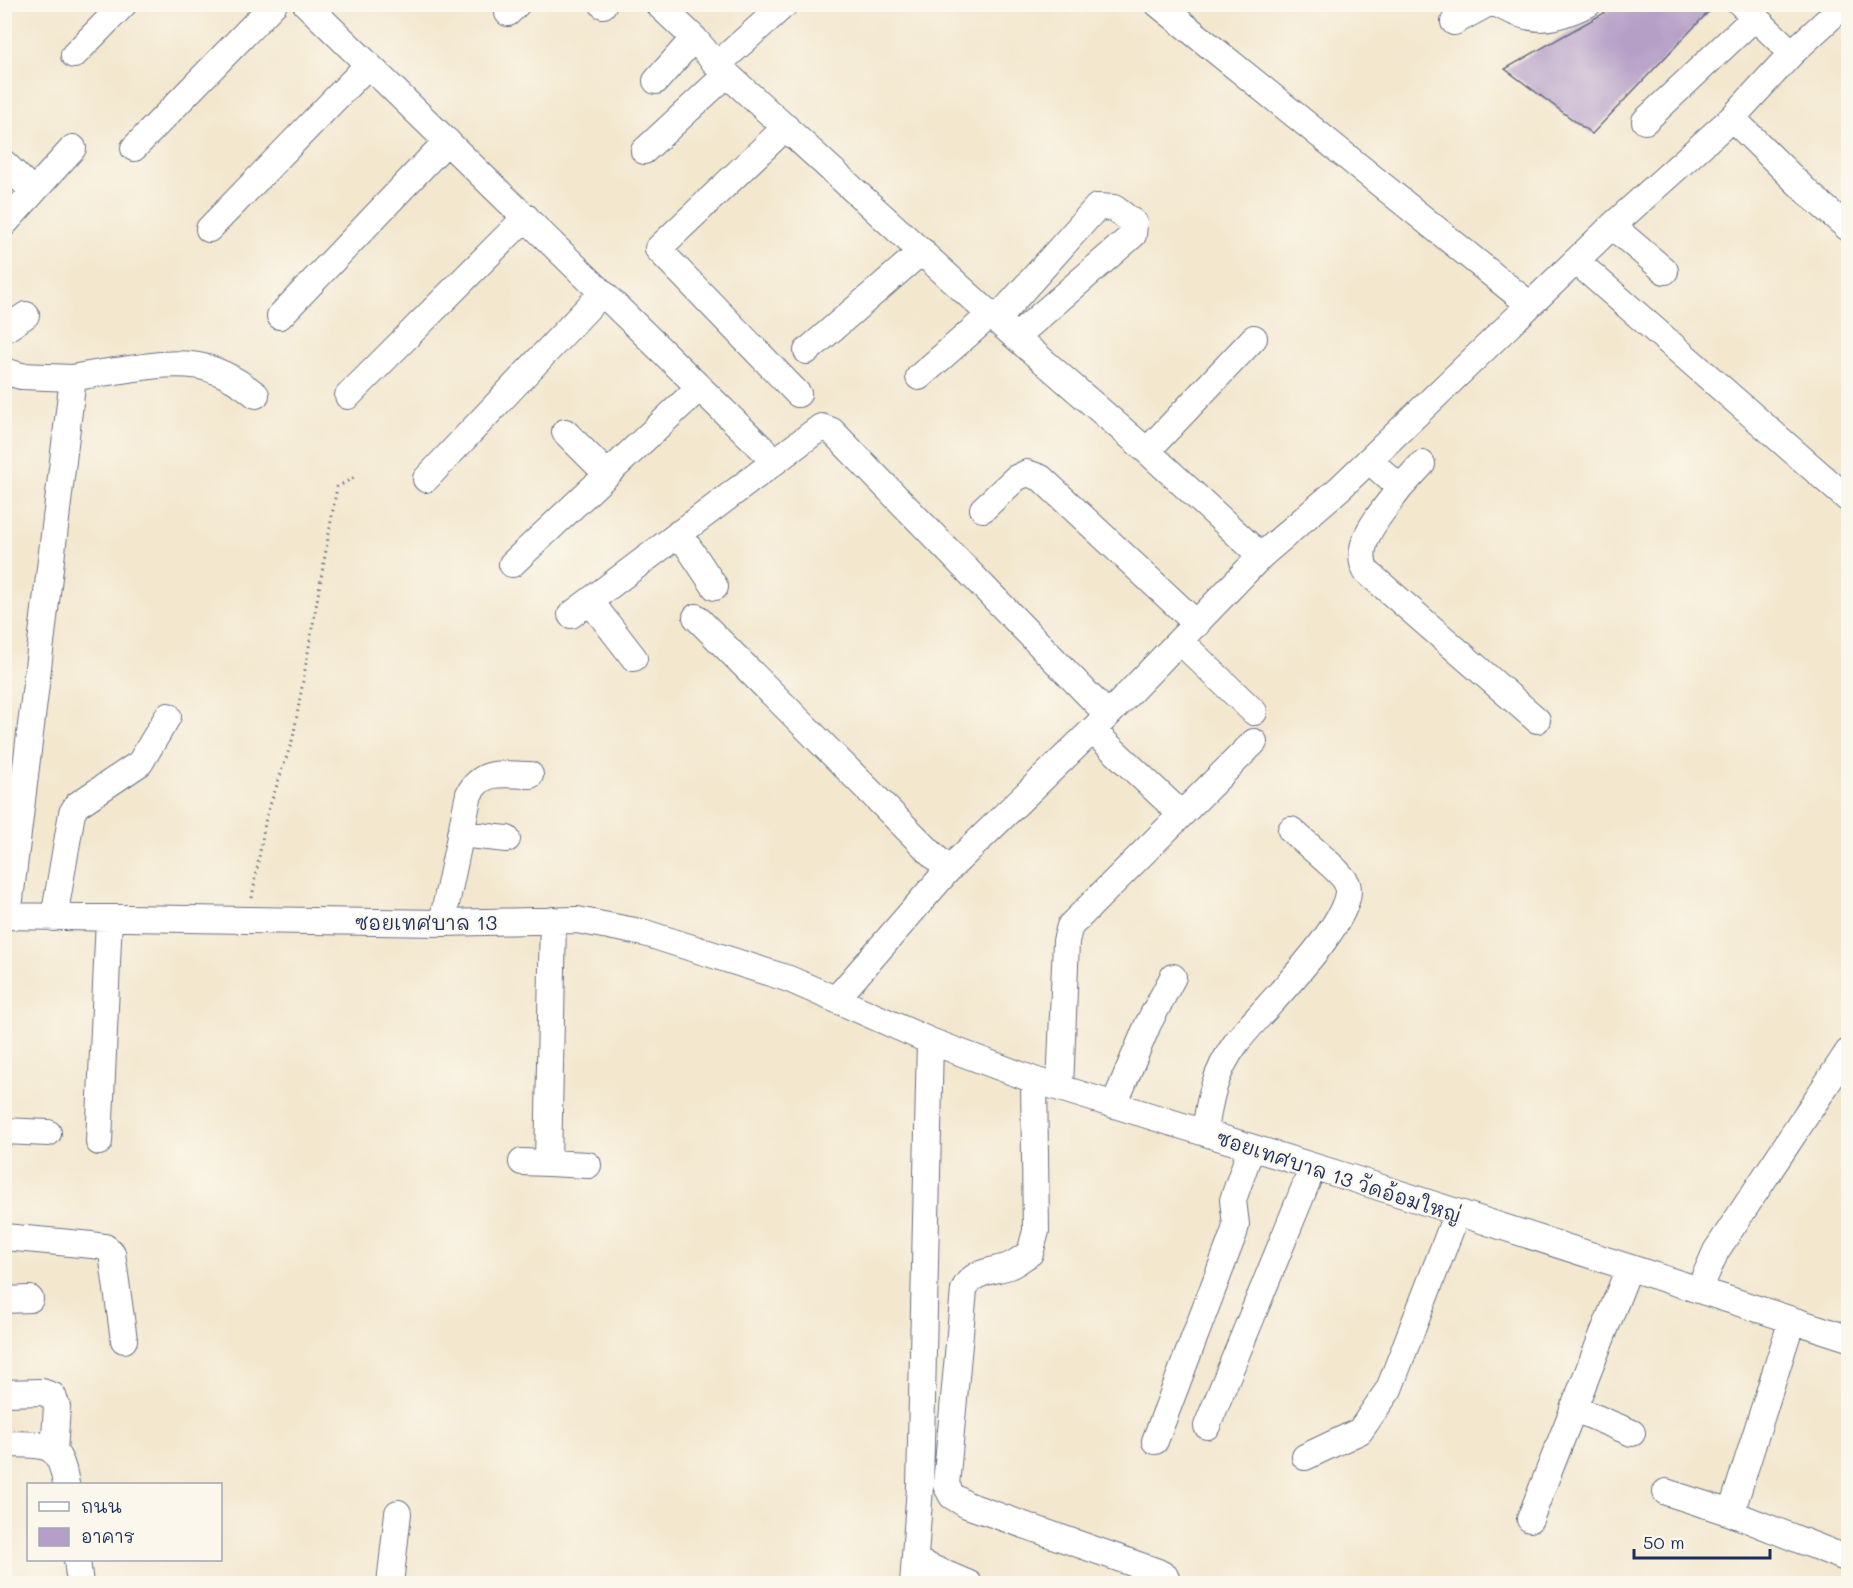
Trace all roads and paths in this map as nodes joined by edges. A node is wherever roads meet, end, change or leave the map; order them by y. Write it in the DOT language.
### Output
graph roads {
  1 [pos="124,4"];
  2 [pos="274,4"];
  3 [pos="306,4"];
  4 [pos="658,4"];
  5 [pos="785,4"];
  6 [pos="1158,4"];
  7 [pos="1487,4"];
  8 [pos="1497,4"];
  9 [pos="1588,4"];
  10 [pos="1845,4"];
  11 [pos="1747,11"];
  12 [pos="1454,22"];
  13 [pos="694,38"];
  14 [pos="1792,53"];
  15 [pos="74,55"];
  16 [pos="367,66"];
  17 [pos="722,70"];
  18 [pos="656,81"];
  19 [pos="1732,118"];
  20 [pos="1646,121"];
  21 [pos="786,127"];
  22 [pos="447,141"];
  23 [pos="73,148"];
  24 [pos="134,148"];
  25 [pos="644,151"];
  26 [pos="4,163"];
  27 [pos="33,191"];
  28 [pos="526,217"];
  29 [pos="4,224"];
  30 [pos="1612,226"];
  31 [pos="1848,228"];
  32 [pos="209,229"];
  33 [pos="922,251"];
  34 [pos="1576,261"];
  35 [pos="1665,271"];
  36 [pos="602,293"];
  37 [pos="1530,305"];
  38 [pos="26,315"];
  39 [pos="280,316"];
  40 [pos="993,317"];
  41 [pos="4,330"];
  42 [pos="1016,337"];
  43 [pos="1254,338"];
  44 [pos="807,351"];
  45 [pos="4,371"];
  46 [pos="919,377"];
  47 [pos="73,378"];
  48 [pos="700,387"];
  49 [pos="798,394"];
  50 [pos="256,395"];
  51 [pos="348,396"];
  52 [pos="565,432"];
  53 [pos="1147,451"];
  54 [pos="1369,460"];
  55 [pos="776,461"];
  56 [pos="1422,464"];
  57 [pos="607,474"];
  58 [pos="355,477"];
  59 [pos="426,479"];
  60 [pos="1400,488"];
  61 [pos="1848,499"];
  62 [pos="983,509"];
  63 [pos="679,533"];
  64 [pos="1261,556"];
  65 [pos="512,564"];
  66 [pos="714,587"];
  67 [pos="696,617"];
  68 [pos="1189,632"];
  69 [pos="634,658"];
  70 [pos="1254,712"];
  71 [pos="168,716"];
  72 [pos="1537,720"];
  73 [pos="1100,723"];
  74 [pos="1254,742"];
  75 [pos="530,775"];
  76 [pos="1181,814"];
  77 [pos="1291,830"];
  78 [pos="460,834"];
  79 [pos="507,839"];
  80 [pos="948,870"];
  81 [pos="6,916"];
  82 [pos="54,918"];
  83 [pos="109,918"];
  84 [pos="553,920"];
  85 [pos="249,921"];
  86 [pos="442,923"];
  87 [pos="1173,977"];
  88 [pos="836,999"];
  89 [pos="930,1041"];
  90 [pos="1848,1052"];
  91 [pos="1034,1080"];
  92 [pos="1060,1088"];
  93 [pos="1114,1105"];
  94 [pos="4,1131"];
  95 [pos="48,1133"];
  96 [pos="1205,1133"];
  97 [pos="99,1142"];
  98 [pos="1251,1148"];
  99 [pos="522,1162"];
  100 [pos="548,1163"];
  101 [pos="588,1165"];
  102 [pos="1313,1167"];
  103 [pos="1457,1213"];
  104 [pos="4,1237"];
  105 [pos="1629,1268"];
  106 [pos="1699,1290"];
  107 [pos="1792,1320"];
  108 [pos="1848,1338"];
  109 [pos="124,1340"];
  110 [pos="4,1394"];
  111 [pos="1573,1408"];
  112 [pos="1207,1426"];
  113 [pos="1632,1433"];
  114 [pos="1155,1441"];
  115 [pos="4,1444"];
  116 [pos="54,1452"];
  117 [pos="1305,1457"];
  118 [pos="66,1483"];
  119 [pos="1666,1492"];
  120 [pos="398,1513"];
  121 [pos="1731,1513"];
  122 [pos="1530,1519"];
  123 [pos="1848,1559"];
  124 [pos="77,1561"];
  125 [pos="914,1572"];
  126 [pos="80,1584"];
  127 [pos="390,1584"];
  128 [pos="969,1584"];
  129 [pos="1168,1584"];
  1 -- 15 [label="street"];
  2 -- 24 [label="street"];
  3 -- 16 [label="street"];
  4 -- 13 [label="street"];
  5 -- 17 [label="street"];
  6 -- 37 [label="street"];
  7 -- 12 [label="street"];
  8 -- 9 [label="street"];
  10 -- 14 [label="street"];
  11 -- 14 [label="street"];
  11 -- 20 [label="street"];
  13 -- 17 [label="street"];
  13 -- 18 [label="street"];
  14 -- 19 [label="street"];
  16 -- 22 [label="street"];
  16 -- 32 [label="street"];
  17 -- 21 [label="street"];
  17 -- 25 [label="street"];
  19 -- 30 [label="street"];
  19 -- 31 [label="street"];
  21 -- 33 [label="street"];
  21 -- 49 [label="street"];
  22 -- 28 [label="street"];
  22 -- 39 [label="street"];
  23 -- 27 [label="street"];
  26 -- 27 [label="street"];
  27 -- 29 [label="street"];
  28 -- 36 [label="street"];
  28 -- 51 [label="street"];
  30 -- 34 [label="street"];
  30 -- 35 [label="street"];
  33 -- 40 [label="street"];
  33 -- 44 [label="street"];
  34 -- 37 [label="street"];
  34 -- 61 [label="street"];
  36 -- 48 [label="street"];
  36 -- 59 [label="street"];
  37 -- 54 [label="street"];
  38 -- 41 [label="street"];
  40 -- 42 [label="street"];
  40 -- 42 [label="street"];
  40 -- 46 [label="street"];
  42 -- 53 [label="street"];
  43 -- 53 [label="street"];
  45 -- 47 [label="street"];
  47 -- 50 [label="street"];
  47 -- 81 [label="street"];
  48 -- 55 [label="street"];
  48 -- 57 [label="street"];
  52 -- 57 [label="street"];
  53 -- 64 [label="street"];
  54 -- 60 [label="street"];
  54 -- 64 [label="street"];
  55 -- 63 [label="street"];
  55 -- 73 [label="street"];
  56 -- 60 [label="street"];
  57 -- 65 [label="street"];
  58 -- 85 [label="path"];
  60 -- 72 [label="street"];
  62 -- 68 [label="street"];
  63 -- 66 [label="street"];
  63 -- 69 [label="street"];
  64 -- 68 [label="street"];
  67 -- 80 [label="street"];
  68 -- 70 [label="street"];
  68 -- 73 [label="street"];
  71 -- 82 [label="street"];
  73 -- 76 [label="street"];
  73 -- 80 [label="street"];
  74 -- 76 [label="street"];
  75 -- 78 [label="street"];
  76 -- 92 [label="street"];
  77 -- 96 [label="street"];
  78 -- 79 [label="street"];
  78 -- 86 [label="street"];
  80 -- 88 [label="street"];
  81 -- 82 [label="street, ซอยเทศบาล 13"];
  82 -- 83 [label="street, ซอยเทศบาล 13"];
  83 -- 85 [label="street, ซอยเทศบาล 13"];
  83 -- 97 [label="street"];
  84 -- 86 [label="street, ซอยเทศบาล 13"];
  84 -- 88 [label="street, ซอยเทศบาล 13"];
  84 -- 100 [label="street"];
  85 -- 86 [label="street, ซอยเทศบาล 13"];
  87 -- 93 [label="street"];
  88 -- 89 [label="street, ซอยเทศบาล 13 วัดอ้อมใหญ่"];
  89 -- 91 [label="street, ซอยเทศบาล 13 วัดอ้อมใหญ่"];
  89 -- 125 [label="street"];
  90 -- 106 [label="street"];
  91 -- 92 [label="street, ซอยเทศบาล 13 วัดอ้อมใหญ่"];
  91 -- 129 [label="street"];
  92 -- 93 [label="street, ซอยเทศบาล 13 วัดอ้อมใหญ่"];
  93 -- 96 [label="street, ซอยเทศบาล 13 วัดอ้อมใหญ่"];
  94 -- 95 [label="street"];
  96 -- 98 [label="street, ซอยเทศบาล 13 วัดอ้อมใหญ่"];
  98 -- 102 [label="street, ซอยเทศบาล 13 วัดอ้อมใหญ่"];
  98 -- 114 [label="street"];
  99 -- 100 [label="street"];
  100 -- 101 [label="street"];
  102 -- 103 [label="street, ซอยเทศบาล 13 วัดอ้อมใหญ่"];
  102 -- 112 [label="street"];
  103 -- 105 [label="street, ซอยเทศบาล 13 วัดอ้อมใหญ่"];
  103 -- 117 [label="street"];
  104 -- 109 [label="street"];
  105 -- 106 [label="street, ซอยเทศบาล 13 วัดอ้อมใหญ่"];
  105 -- 111 [label="street"];
  106 -- 107 [label="street, ซอยเทศบาล 13 วัดอ้อมใหญ่"];
  107 -- 108 [label="street, ซอยเทศบาล 13 วัดอ้อมใหญ่"];
  107 -- 121 [label="street"];
  110 -- 116 [label="street"];
  111 -- 113 [label="street"];
  111 -- 122 [label="street"];
  115 -- 116 [label="street"];
  116 -- 118 [label="street"];
  119 -- 121 [label="street"];
  120 -- 127 [label="street"];
  121 -- 123 [label="street"];
  124 -- 126 [label="street"];
  125 -- 128 [label="street"];
}
